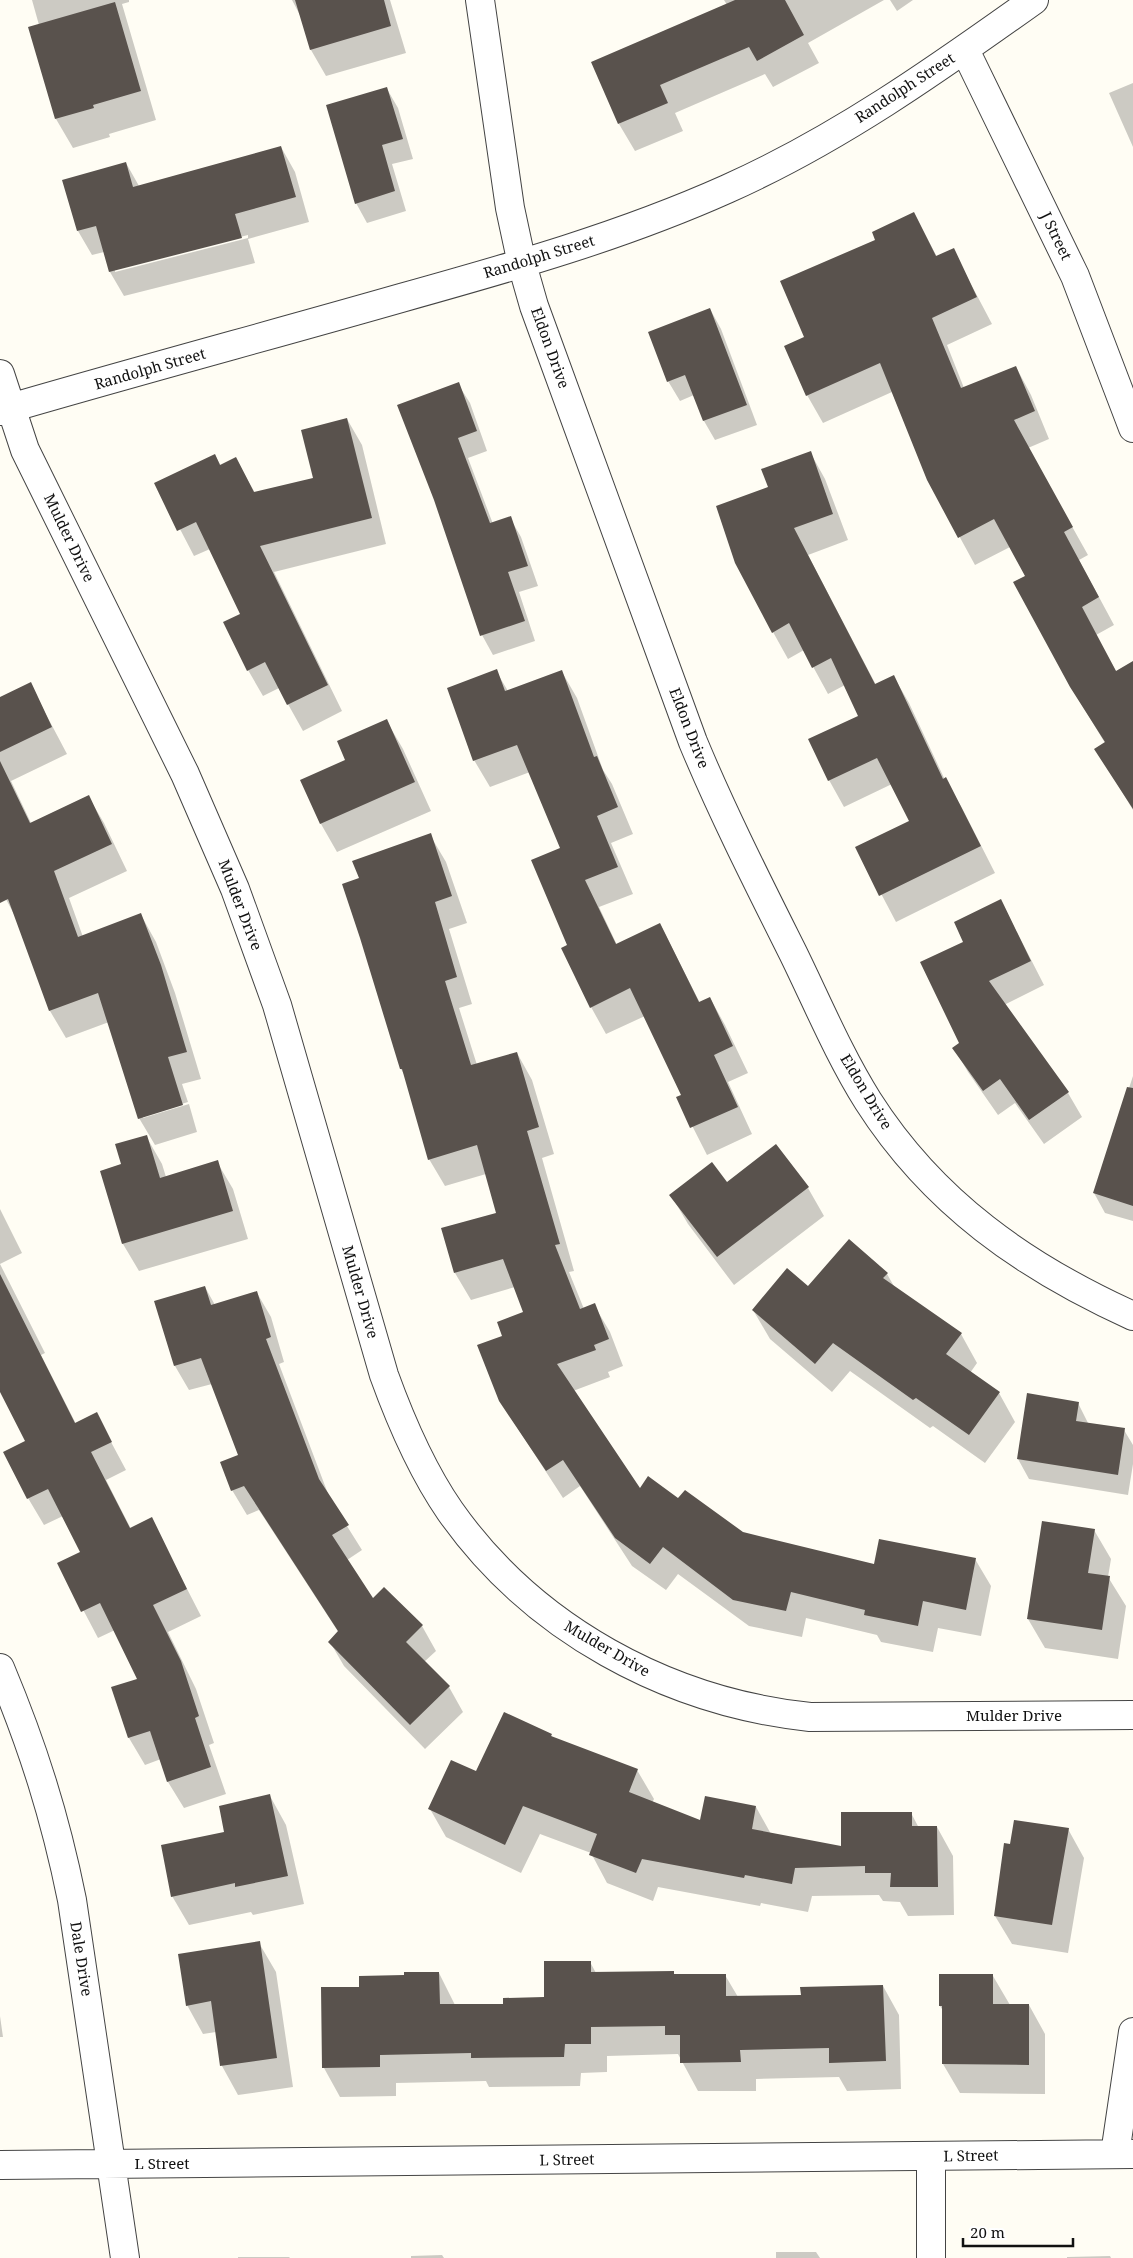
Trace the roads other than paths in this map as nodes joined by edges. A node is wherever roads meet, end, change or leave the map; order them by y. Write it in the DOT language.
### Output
graph roads {
  1 [pos="480,0"];
  2 [pos="1034,0"];
  3 [pos="965,50"];
  4 [pos="522,264"];
  5 [pos="0,374"];
  6 [pos="5,410"];
  7 [pos="1133,428"];
  8 [pos="1133,1316"];
  9 [pos="0,1668"];
  10 [pos="1133,1715"];
  11 [pos="1133,2032"];
  12 [pos="1124,2154"];
  13 [pos="931,2156"];
  14 [pos="111,2164"];
  15 [pos="0,2166"];
  16 [pos="125,2258"];
  17 [pos="931,2258"];
  1 -- 4 [label="street, Eldon Drive"];
  2 -- 3 [label="street, Randolph Street"];
  3 -- 4 [label="street, Randolph Street"];
  3 -- 7 [label="street, J Street"];
  4 -- 6 [label="street, Randolph Street"];
  4 -- 8 [label="street, Eldon Drive"];
  5 -- 6 [label="street, Mulder Drive"];
  6 -- 10 [label="street, Mulder Drive"];
  9 -- 14 [label="street, Dale Drive"];
  11 -- 12 [label="street"];
  12 -- 13 [label="street, L Street"];
  13 -- 14 [label="street, L Street"];
  13 -- 17 [label="street"];
  14 -- 15 [label="street, L Street"];
  14 -- 16 [label="street, Dale Drive"];
}
